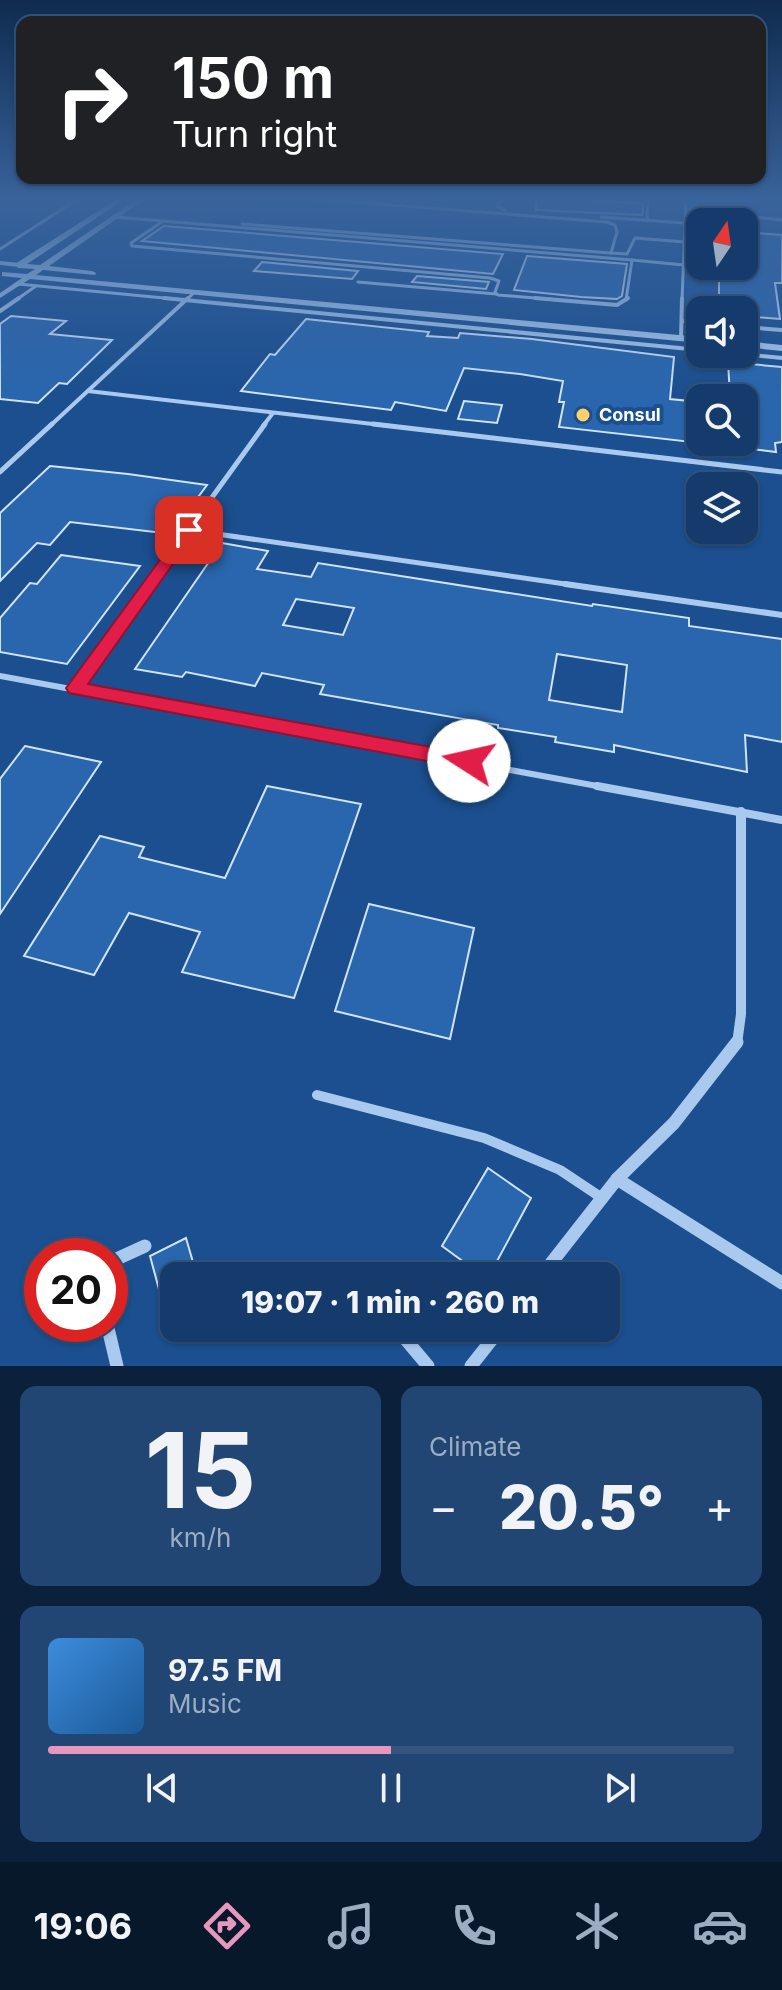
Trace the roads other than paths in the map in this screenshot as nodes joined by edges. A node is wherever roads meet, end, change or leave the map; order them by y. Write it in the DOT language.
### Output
graph roads {
  1 [pos="0,263"];
  2 [pos="23,263"];
  3 [pos="48,263"];
  4 [pos="319,263"];
  5 [pos="632,263"];
  6 [pos="661,263"];
  7 [pos="20,265"];
  8 [pos="684,265"];
  9 [pos="42,267"];
  10 [pos="3,276"];
  11 [pos="29,276"];
  12 [pos="183,282"];
  13 [pos="358,282"];
  14 [pos="18,284"];
  15 [pos="36,286"];
  16 [pos="174,290"];
  17 [pos="195,292"];
  18 [pos="496,294"];
  19 [pos="0,296"];
  20 [pos="186,300"];
  21 [pos="0,311"];
  22 [pos="686,328"];
  23 [pos="758,328"];
  24 [pos="682,329"];
  25 [pos="686,329"];
  26 [pos="782,330"];
  27 [pos="686,331"];
  28 [pos="758,335"];
  29 [pos="782,338"];
  30 [pos="758,345"];
  31 [pos="782,348"];
  32 [pos="686,349"];
  33 [pos="758,356"];
  34 [pos="782,358"];
  35 [pos="88,391"];
  36 [pos="273,413"];
  37 [pos="0,472"];
  38 [pos="782,472"];
  39 [pos="189,530"];
  40 [pos="782,615"];
  41 [pos="0,676"];
  42 [pos="75,688"];
  43 [pos="741,812"];
  44 [pos="782,820"];
  45 [pos="317,1095"];
  46 [pos="617,1179"];
  47 [pos="602,1198"];
  48 [pos="145,1246"];
  49 [pos="128,1254"];
  50 [pos="552,1262"];
  51 [pos="782,1283"];
  52 [pos="111,1342"];
  53 [pos="408,1342"];
  54 [pos="490,1342"];
  55 [pos="117,1366"];
  56 [pos="428,1366"];
  57 [pos="471,1366"];
  1 -- 7 [label="street"];
  2 -- 7 [label="street"];
  3 -- 9 [label="street"];
  4 -- 18 [label="lane"];
  5 -- 18 [label="lane"];
  6 -- 8 [label="lane"];
  7 -- 9 [label="street"];
  7 -- 10 [label="street"];
  8 -- 24 [label="lane"];
  9 -- 11 [label="street"];
  9 -- 12 [label="street"];
  10 -- 11 [label="street"];
  11 -- 14 [label="street"];
  11 -- 16 [label="street"];
  12 -- 16 [label="street"];
  12 -- 24 [label="street"];
  13 -- 18 [label="lane"];
  14 -- 15 [label="lane"];
  14 -- 19 [label="street"];
  15 -- 20 [label="lane"];
  15 -- 21 [label="lane"];
  16 -- 17 [label="street"];
  17 -- 20 [label="lane"];
  17 -- 24 [label="street"];
  20 -- 32 [label="lane"];
  20 -- 35 [label="lane"];
  22 -- 24 [label="lane"];
  23 -- 26 [label="lane"];
  24 -- 25 [label="street"];
  24 -- 27 [label="street"];
  28 -- 29 [label="street"];
  30 -- 31 [label="street"];
  33 -- 34 [label="lane"];
  35 -- 36 [label="lane"];
  35 -- 37 [label="lane"];
  36 -- 38 [label="lane"];
  36 -- 39 [label="lane"];
  39 -- 40 [label="lane"];
  39 -- 42 [label="lane"];
  41 -- 42 [label="lane"];
  42 -- 43 [label="lane"];
  43 -- 44 [label="lane"];
  43 -- 46 [label="street"];
  45 -- 47 [label="lane"];
  46 -- 47 [label="street"];
  46 -- 51 [label="street"];
  47 -- 50 [label="street"];
  48 -- 49 [label="street"];
  52 -- 55 [label="street"];
  53 -- 56 [label="street"];
  54 -- 57 [label="street"];
}
